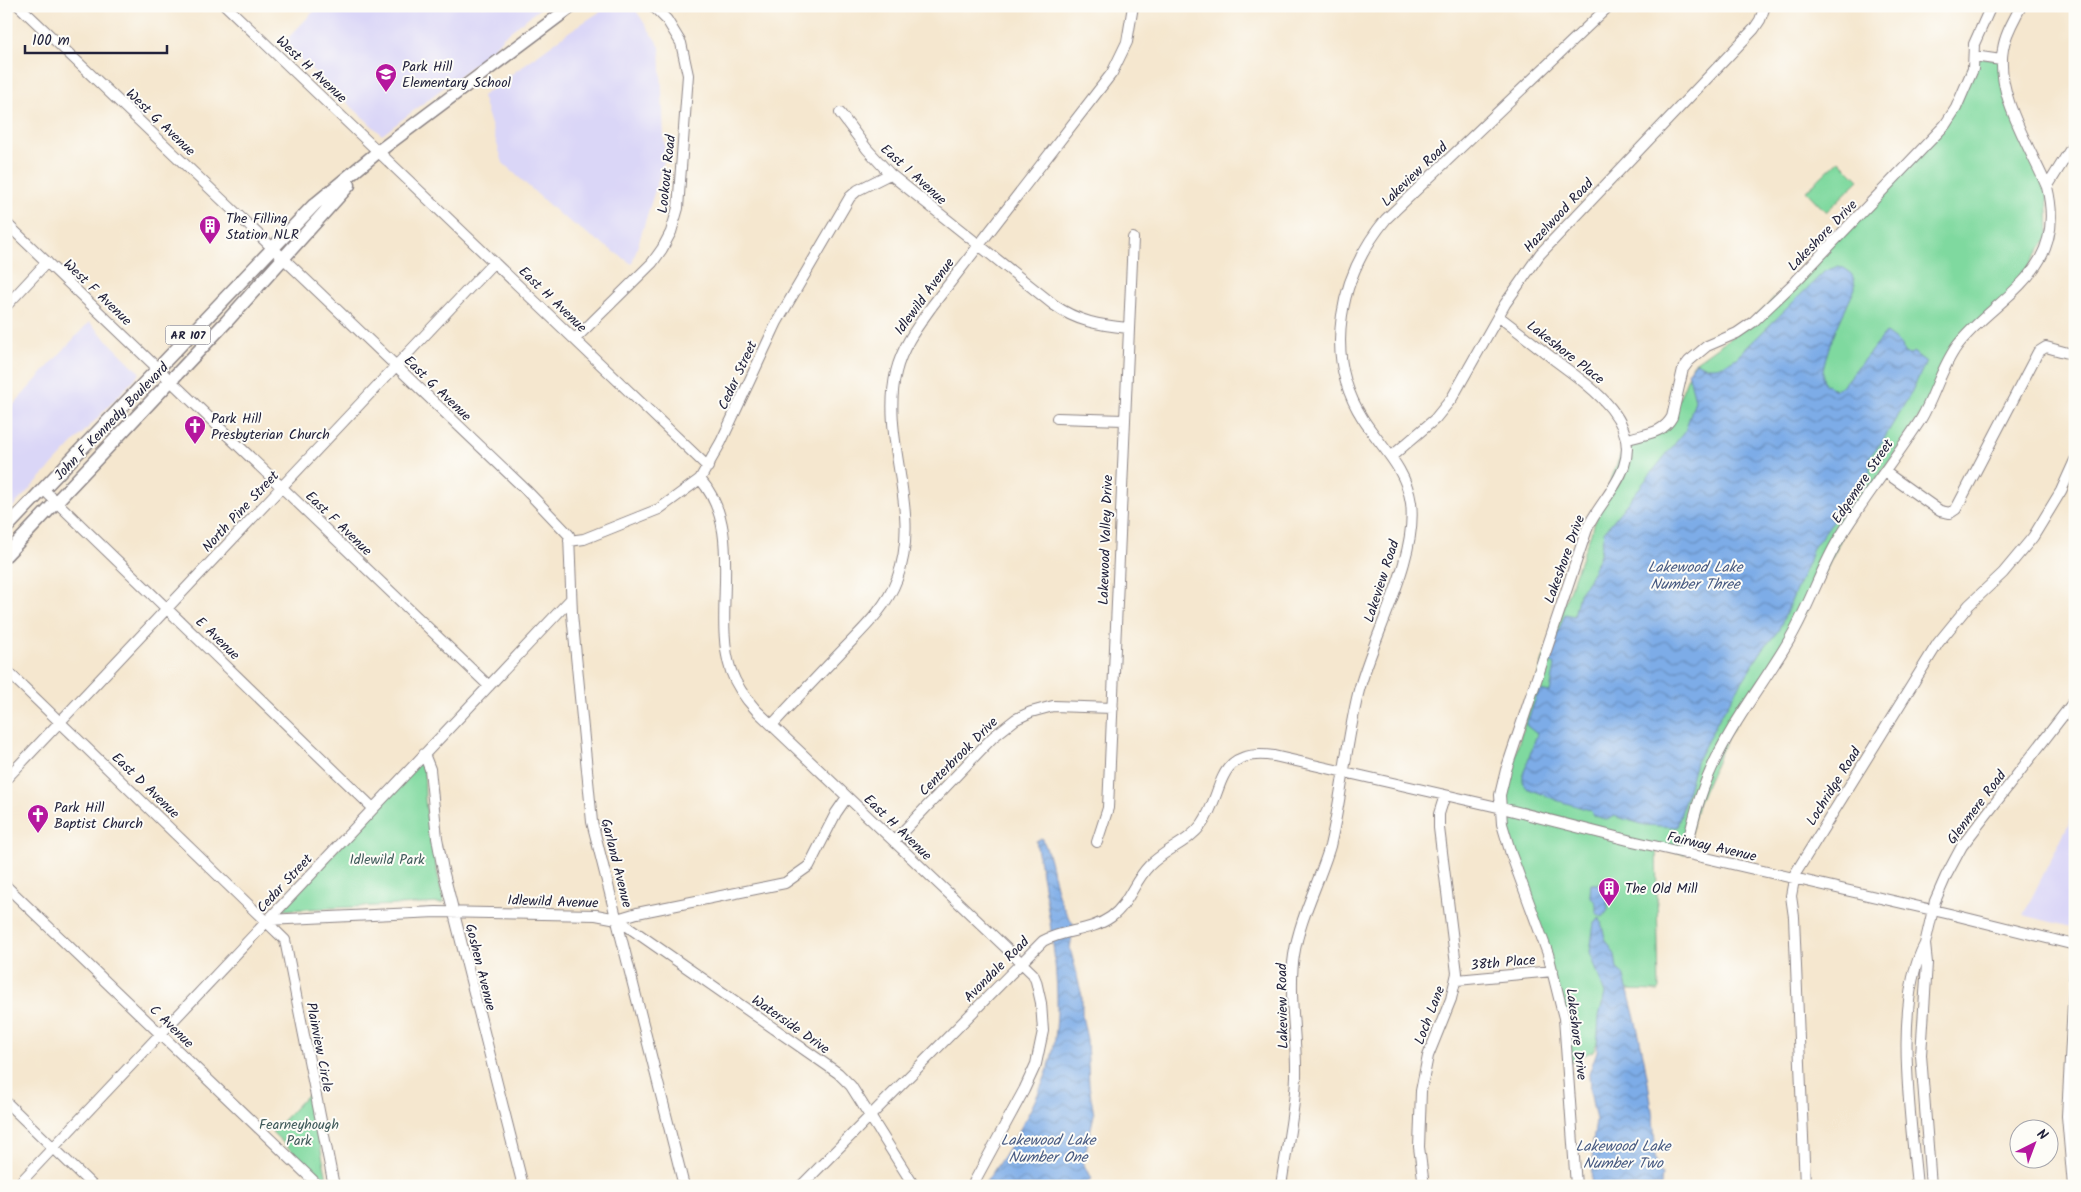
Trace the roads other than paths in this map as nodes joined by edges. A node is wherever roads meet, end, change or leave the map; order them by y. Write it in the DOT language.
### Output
graph roads {
  1 [pos="19,6"];
  2 [pos="226,6"];
  3 [pos="572,6"];
  4 [pos="1133,6"];
  5 [pos="1609,6"];
  6 [pos="1764,6"];
  7 [pos="1991,6"];
  8 [pos="2021,6"];
  9 [pos="657,8"];
  10 [pos="1974,56"];
  11 [pos="2001,60"];
  12 [pos="840,113"];
  13 [pos="2075,142"];
  14 [pos="379,151"];
  15 [pos="890,174"];
  16 [pos="2047,187"];
  17 [pos="6,223"];
  18 [pos="1133,238"];
  19 [pos="979,245"];
  20 [pos="272,248"];
  21 [pos="283,258"];
  22 [pos="47,262"];
  23 [pos="494,262"];
  24 [pos="6,306"];
  25 [pos="1498,316"];
  26 [pos="1128,328"];
  27 [pos="575,339"];
  28 [pos="2075,355"];
  29 [pos="396,367"];
  30 [pos="157,368"];
  31 [pos="171,381"];
  32 [pos="1057,418"];
  33 [pos="1124,420"];
  34 [pos="1626,440"];
  35 [pos="1392,456"];
  36 [pos="2075,460"];
  37 [pos="708,467"];
  38 [pos="1885,472"];
  39 [pos="2073,472"];
  40 [pos="700,479"];
  41 [pos="43,488"];
  42 [pos="282,488"];
  43 [pos="55,501"];
  44 [pos="6,528"];
  45 [pos="569,541"];
  46 [pos="6,555"];
  47 [pos="571,599"];
  48 [pos="168,608"];
  49 [pos="6,670"];
  50 [pos="489,686"];
  51 [pos="2075,700"];
  52 [pos="1113,708"];
  53 [pos="60,722"];
  54 [pos="772,725"];
  55 [pos="424,754"];
  56 [pos="1344,772"];
  57 [pos="6,779"];
  58 [pos="1445,795"];
  59 [pos="847,797"];
  60 [pos="373,808"];
  61 [pos="1502,808"];
  62 [pos="894,842"];
  63 [pos="1097,842"];
  64 [pos="1685,854"];
  65 [pos="1794,879"];
  66 [pos="6,886"];
  67 [pos="1933,910"];
  68 [pos="453,912"];
  69 [pos="617,919"];
  70 [pos="267,920"];
  71 [pos="1925,944"];
  72 [pos="2075,945"];
  73 [pos="1020,963"];
  74 [pos="2075,966"];
  75 [pos="1553,971"];
  76 [pos="1456,980"];
  77 [pos="160,1034"];
  78 [pos="6,1102"];
  79 [pos="870,1115"];
  80 [pos="53,1147"];
  81 [pos="17,1186"];
  82 [pos="93,1186"];
  83 [pos="319,1186"];
  84 [pos="334,1186"];
  85 [pos="523,1186"];
  86 [pos="684,1186"];
  87 [pos="800,1186"];
  88 [pos="914,1186"];
  89 [pos="972,1186"];
  90 [pos="1281,1186"];
  91 [pos="1424,1186"];
  92 [pos="1576,1186"];
  93 [pos="1805,1186"];
  94 [pos="1916,1186"];
  95 [pos="1930,1186"];
  96 [pos="2073,1186"];
  1 -- 20 [label="street, West G Avenue"];
  2 -- 14 [label="street, West H Avenue"];
  3 -- 14 [label="main road, John F Kennedy Boulevard / AR 107"];
  4 -- 19 [label="street, Idlewild Avenue"];
  5 -- 35 [label="street, Lakeview Road"];
  6 -- 25 [label="street, Hazelwood Road"];
  7 -- 10 [label="street, Lakeshore Drive"];
  8 -- 11 [label="street"];
  9 -- 27 [label="street, Lookout Road"];
  10 -- 11 [label="street"];
  10 -- 34 [label="street, Lakeshore Drive"];
  11 -- 16 [label="street"];
  12 -- 15 [label="street, East I Avenue"];
  13 -- 16 [label="street"];
  14 -- 20 [label="main road, John F Kennedy Boulevard / AR 107"];
  14 -- 21 [label="main road, John F Kennedy Boulevard / AR 107"];
  14 -- 23 [label="street, East H Avenue"];
  15 -- 19 [label="street, East I Avenue"];
  15 -- 37 [label="street, Cedar Street"];
  16 -- 38 [label="street, Edgemere Street"];
  17 -- 22 [label="street, West F Avenue"];
  18 -- 26 [label="street, Lakewood Valley Drive"];
  19 -- 26 [label="street, East I Avenue"];
  19 -- 54 [label="street, Idlewild Avenue"];
  20 -- 21 [label="street, West G Avenue"];
  20 -- 30 [label="main road, John F Kennedy Boulevard / AR 107"];
  21 -- 29 [label="street, East G Avenue"];
  21 -- 31 [label="main road, John F Kennedy Boulevard / AR 107"];
  22 -- 24 [label="street"];
  22 -- 30 [label="street, West F Avenue"];
  23 -- 27 [label="street, East H Avenue"];
  23 -- 29 [label="street, North Pine Street"];
  25 -- 34 [label="street, Lakeshore Place"];
  25 -- 35 [label="street, Hazelwood Road"];
  26 -- 33 [label="street, Lakewood Valley Drive"];
  27 -- 37 [label="street, East H Avenue"];
  28 -- 38 [label="street"];
  29 -- 42 [label="street, North Pine Street"];
  29 -- 45 [label="street, East G Avenue"];
  30 -- 31 [label="street, West F Avenue"];
  30 -- 41 [label="main road, John F Kennedy Boulevard / AR 107"];
  31 -- 42 [label="street, East F Avenue"];
  31 -- 43 [label="main road, John F Kennedy Boulevard / AR 107"];
  32 -- 33 [label="street"];
  33 -- 52 [label="street, Lakewood Valley Drive"];
  34 -- 61 [label="street, Lakeshore Drive"];
  35 -- 56 [label="street, Lakeview Road"];
  36 -- 39 [label="street, Lochridge Road"];
  37 -- 40 [label="street, Cedar Street"];
  38 -- 64 [label="street, Edgemere Street"];
  39 -- 65 [label="street, Lochridge Road"];
  40 -- 45 [label="street, Cedar Street"];
  40 -- 54 [label="street, East H Avenue"];
  41 -- 43 [label="street, E Avenue"];
  41 -- 44 [label="main road, John F Kennedy Boulevard / AR 107"];
  42 -- 48 [label="street, North Pine Street"];
  42 -- 50 [label="street, East F Avenue"];
  43 -- 46 [label="main road, John F Kennedy Boulevard / AR 107"];
  43 -- 48 [label="street, E Avenue"];
  45 -- 47 [label="street, Garland Avenue"];
  47 -- 50 [label="street, Cedar Street"];
  47 -- 69 [label="street, Garland Avenue"];
  48 -- 53 [label="street, North Pine Street"];
  48 -- 60 [label="street, E Avenue"];
  49 -- 53 [label="street, East D Avenue"];
  50 -- 55 [label="street, Cedar Street"];
  51 -- 67 [label="street, Glenmere Road"];
  52 -- 62 [label="street, Centerbrook Drive"];
  52 -- 63 [label="street, Lakewood Valley Drive"];
  53 -- 57 [label="street, North Pine Street"];
  53 -- 70 [label="street, East D Avenue"];
  54 -- 59 [label="street, East H Avenue"];
  55 -- 60 [label="street, Cedar Street"];
  55 -- 68 [label="street, Goshen Avenue"];
  56 -- 58 [label="street, Fairway Avenue"];
  56 -- 73 [label="street, Avondale Road"];
  56 -- 90 [label="street, Lakeview Road"];
  58 -- 61 [label="street, Fairway Avenue"];
  58 -- 76 [label="street, Loch Lane"];
  59 -- 62 [label="street, East H Avenue"];
  59 -- 69 [label="street, Idlewild Avenue"];
  60 -- 70 [label="street, Cedar Street"];
  61 -- 64 [label="street, Fairway Avenue"];
  61 -- 75 [label="street, Lakeshore Drive"];
  62 -- 73 [label="street, East H Avenue"];
  64 -- 65 [label="street, Fairway Avenue"];
  65 -- 67 [label="street, Fairway Avenue"];
  65 -- 93 [label="street, Lochridge Road"];
  66 -- 77 [label="street, C Avenue"];
  67 -- 71 [label="street, Glenmere Road"];
  67 -- 72 [label="street, Fairway Avenue"];
  68 -- 69 [label="street, Idlewild Avenue"];
  68 -- 70 [label="street, Idlewild Avenue"];
  68 -- 85 [label="street, Goshen Avenue"];
  69 -- 79 [label="street, Waterside Drive"];
  69 -- 86 [label="street, Garland Avenue"];
  70 -- 77 [label="street, Cedar Street"];
  70 -- 84 [label="street, Plainview Circle"];
  71 -- 94 [label="street, Glenmere Road"];
  71 -- 95 [label="street, Glenmere Road"];
  73 -- 79 [label="street, Avondale Road"];
  73 -- 89 [label="street, East H Avenue"];
  74 -- 96 [label="street"];
  75 -- 76 [label="street, 38th Place"];
  75 -- 92 [label="street, Lakeshore Drive"];
  76 -- 91 [label="street, Loch Lane"];
  77 -- 80 [label="street, Cedar Street"];
  77 -- 83 [label="street, C Avenue"];
  78 -- 80 [label="street"];
  79 -- 87 [label="street, Avondale Road"];
  79 -- 88 [label="street, Waterside Drive"];
  80 -- 81 [label="street, Cedar Street"];
  80 -- 82 [label="street"];
}
